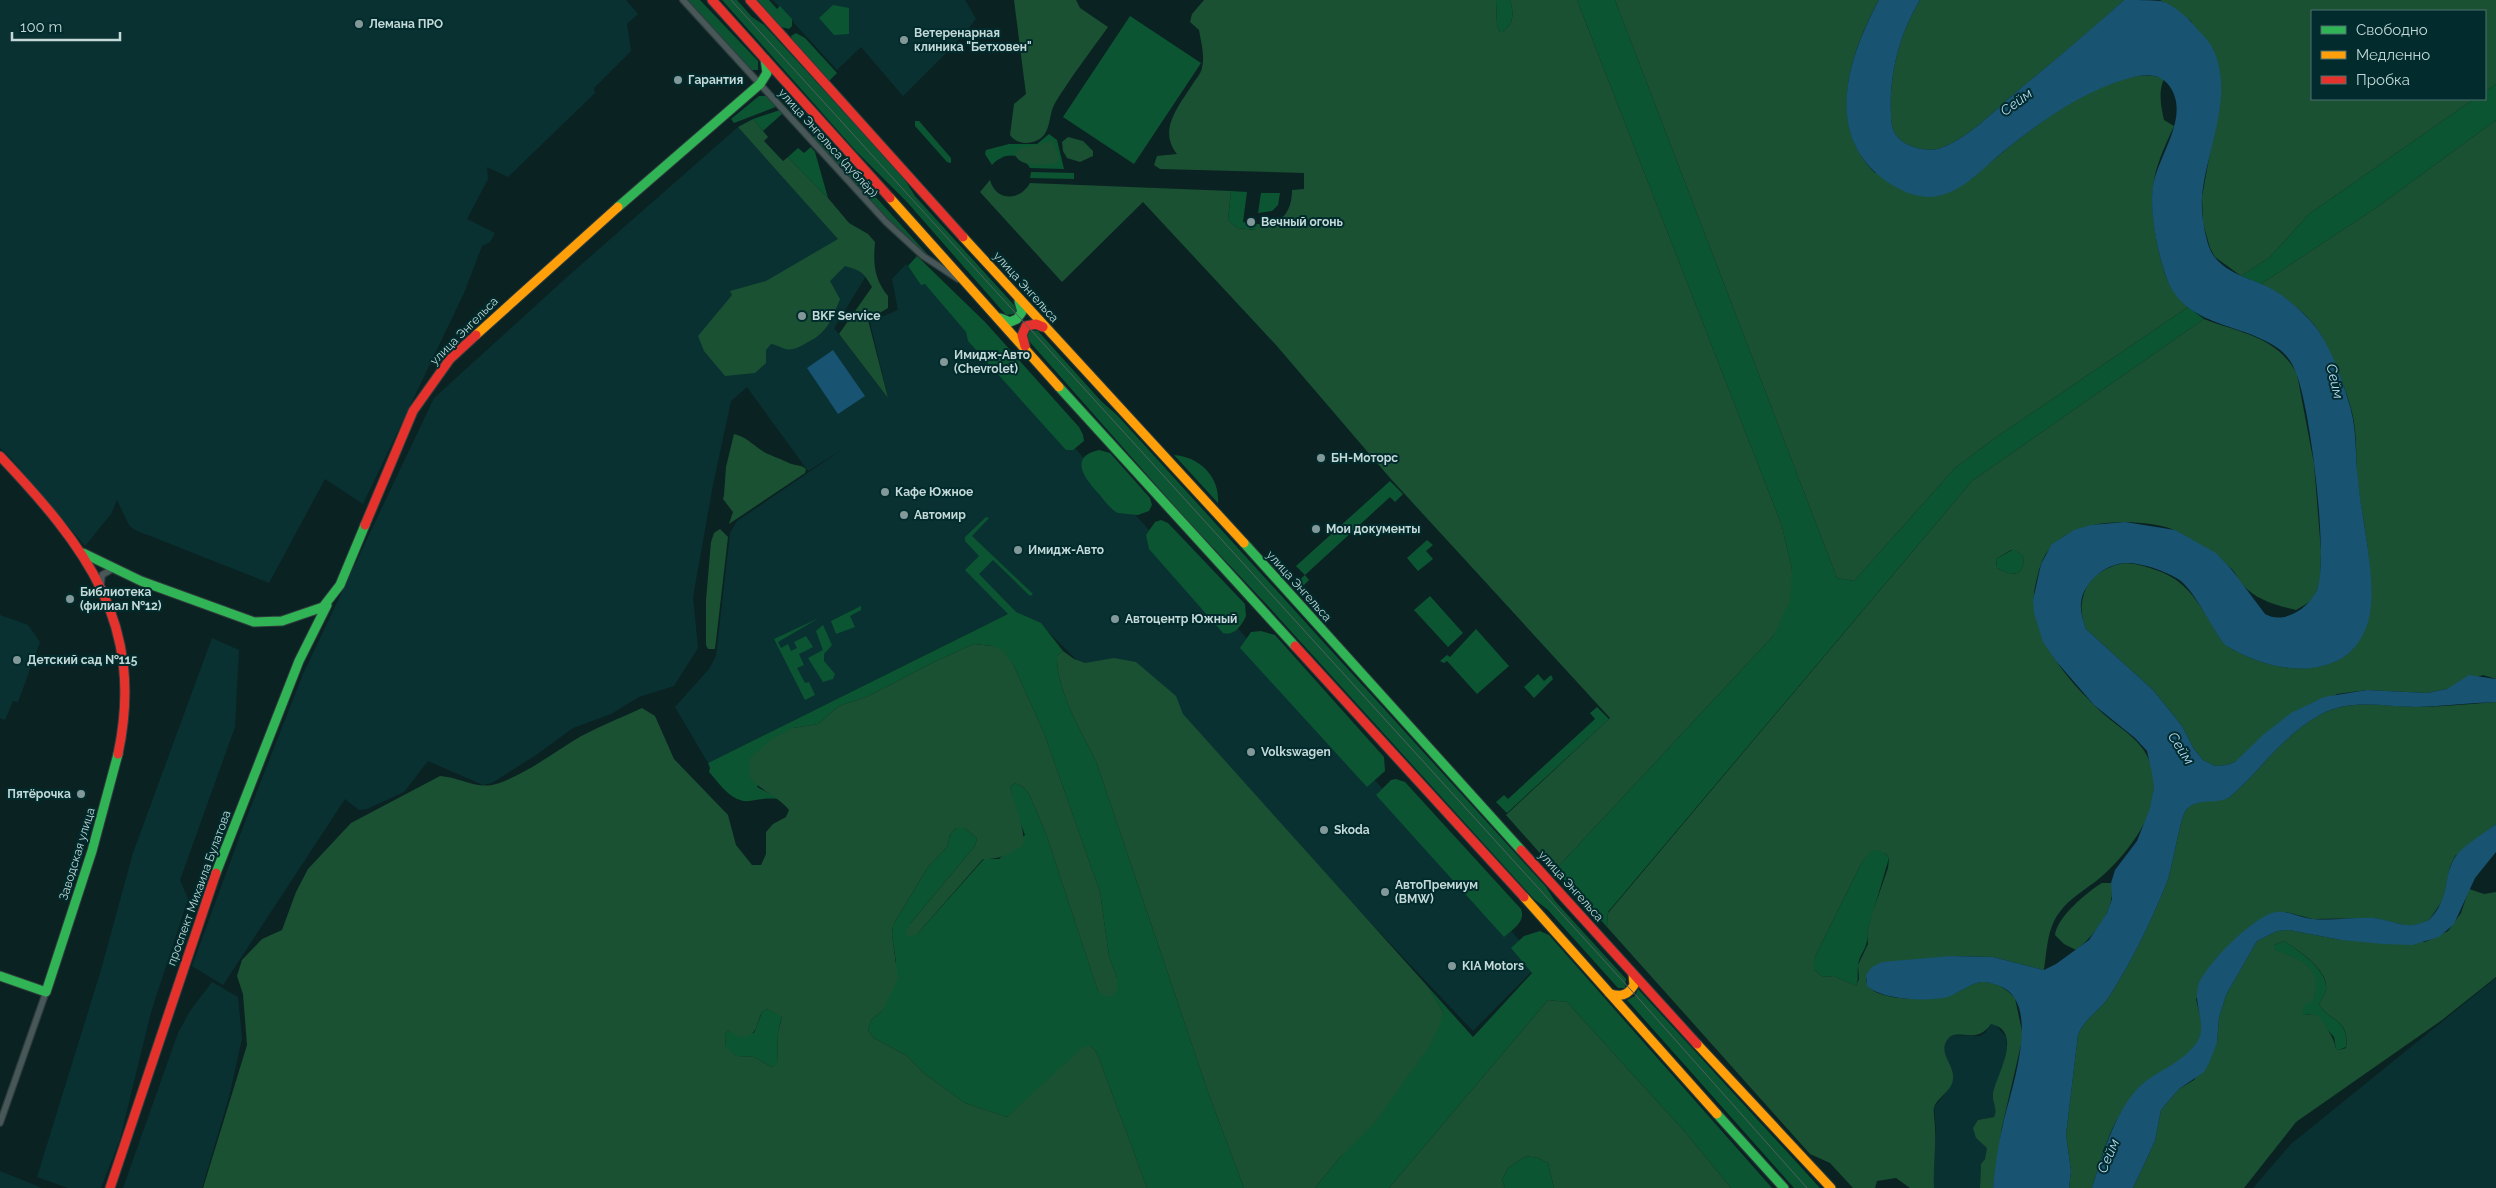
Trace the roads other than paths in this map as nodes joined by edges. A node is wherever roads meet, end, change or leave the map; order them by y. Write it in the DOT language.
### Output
graph roads {
  1 [pos="683,0"];
  2 [pos="712,0"];
  3 [pos="750,0"];
  4 [pos="765,59"];
  5 [pos="760,84"];
  6 [pos="970,286"];
  7 [pos="1012,291"];
  8 [pos="990,310"];
  9 [pos="1050,334"];
  10 [pos="1030,355"];
  11 [pos="0,456"];
  12 [pos="83,553"];
  13 [pos="114,568"];
  14 [pos="101,586"];
  15 [pos="328,602"];
  16 [pos="1633,974"];
  17 [pos="0,976"];
  18 [pos="46,992"];
  19 [pos="1609,993"];
  20 [pos="0,1123"];
  21 [pos="110,1188"];
  22 [pos="1784,1188"];
  23 [pos="1831,1188"];
  1 -- 5 [label="street, улица Энгельса (дублёр)"];
  2 -- 4 [label="main road"];
  3 -- 7 [label="main road, улица Энгельса"];
  4 -- 5 [label="main road"];
  4 -- 6 [label="main road"];
  5 -- 6 [label="street, улица Энгельса (дублёр)"];
  5 -- 15 [label="main road, улица Энгельса"];
  6 -- 8 [label="main road"];
  7 -- 8 [label="main road"];
  7 -- 9 [label="main road, улица Энгельса"];
  8 -- 10 [label="main road"];
  9 -- 10 [label="main road"];
  9 -- 16 [label="main road, улица Энгельса"];
  10 -- 19 [label="main road"];
  11 -- 12 [label="main road, Заводская улица"];
  12 -- 13 [label="main road, Заводская улица"];
  12 -- 14 [label="main road, Заводская улица"];
  13 -- 14 [label="street"];
  13 -- 15 [label="main road, улица Энгельса"];
  14 -- 18 [label="main road, Заводская улица"];
  15 -- 21 [label="main road, проспект Михаила Булатова"];
  16 -- 19 [label="main road"];
  16 -- 23 [label="main road, улица Энгельса"];
  17 -- 18 [label="main road"];
  18 -- 20 [label="street, Заводская улица"];
  19 -- 22 [label="main road"];
}
